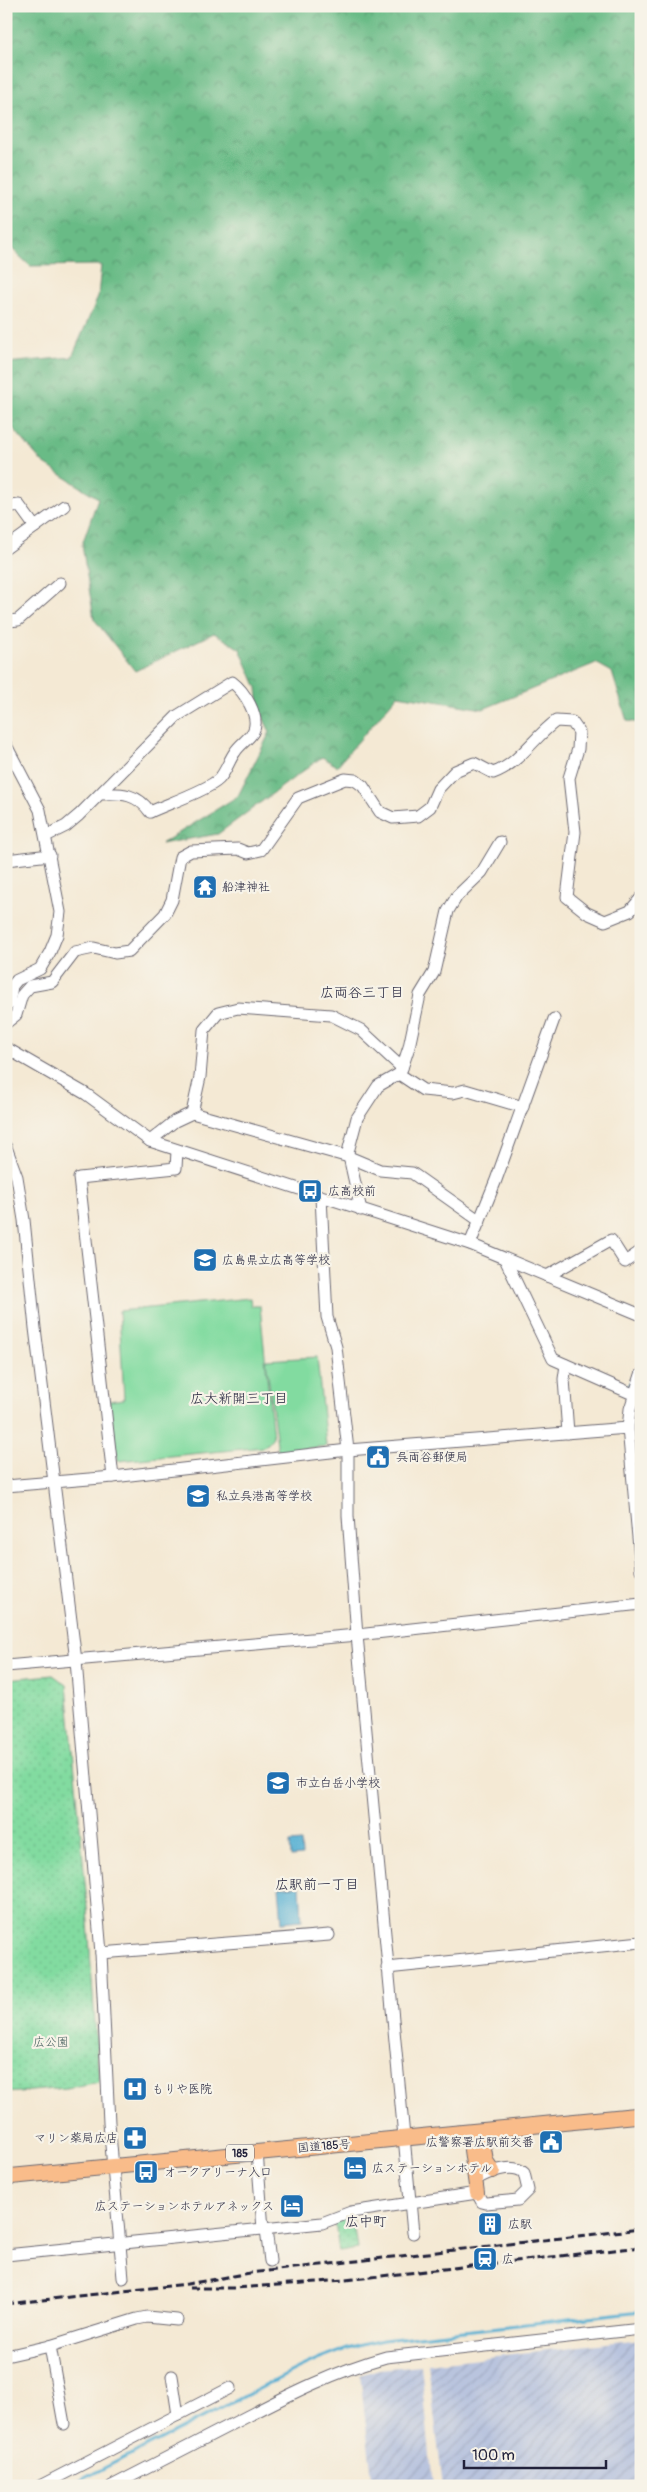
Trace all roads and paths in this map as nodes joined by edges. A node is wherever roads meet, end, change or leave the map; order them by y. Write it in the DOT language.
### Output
graph roads {
  1 [pos="64,506"];
  2 [pos="6,507"];
  3 [pos="35,527"];
  4 [pos="6,548"];
  5 [pos="60,584"];
  6 [pos="6,619"];
  7 [pos="6,745"];
  8 [pos="102,794"];
  9 [pos="46,836"];
  10 [pos="500,842"];
  11 [pos="50,855"];
  12 [pos="6,860"];
  13 [pos="641,898"];
  14 [pos="6,1006"];
  15 [pos="554,1019"];
  16 [pos="6,1023"];
  17 [pos="6,1048"];
  18 [pos="400,1071"];
  19 [pos="523,1107"];
  20 [pos="192,1113"];
  21 [pos="150,1141"];
  22 [pos="6,1147"];
  23 [pos="177,1150"];
  24 [pos="349,1157"];
  25 [pos="321,1197"];
  26 [pos="361,1210"];
  27 [pos="480,1221"];
  28 [pos="470,1244"];
  29 [pos="641,1251"];
  30 [pos="505,1259"];
  31 [pos="547,1276"];
  32 [pos="641,1315"];
  33 [pos="566,1365"];
  34 [pos="641,1375"];
  35 [pos="636,1397"];
  36 [pos="628,1428"];
  37 [pos="568,1433"];
  38 [pos="348,1450"];
  39 [pos="113,1477"];
  40 [pos="54,1480"];
  41 [pos="6,1486"];
  42 [pos="641,1570"];
  43 [pos="641,1604"];
  44 [pos="357,1635"];
  45 [pos="76,1661"];
  46 [pos="6,1666"];
  47 [pos="329,1935"];
  48 [pos="641,1942"];
  49 [pos="101,1953"];
  50 [pos="387,1968"];
  51 [pos="641,2115"];
  52 [pos="474,2133"];
  53 [pos="404,2138"];
  54 [pos="257,2152"];
  55 [pos="114,2165"];
  56 [pos="492,2171"];
  57 [pos="6,2176"];
  58 [pos="476,2186"];
  59 [pos="409,2202"];
  60 [pos="265,2229"];
  61 [pos="413,2233"];
  62 [pos="120,2243"];
  63 [pos="6,2255"];
  64 [pos="270,2261"];
  65 [pos="123,2278"];
  66 [pos="177,2320"];
  67 [pos="641,2329"];
  68 [pos="50,2346"];
  69 [pos="6,2356"];
  70 [pos="172,2376"];
  71 [pos="230,2388"];
  72 [pos="178,2415"];
  73 [pos="64,2424"];
  74 [pos="40,2486"];
  75 [pos="112,2486"];
  1 -- 3 [label="street"];
  2 -- 3 [label="street"];
  3 -- 4 [label="street"];
  5 -- 6 [label="street"];
  7 -- 9 [label="street"];
  8 -- 8 [label="street"];
  8 -- 9 [label="street"];
  9 -- 11 [label="street"];
  10 -- 18 [label="street"];
  11 -- 12 [label="street"];
  11 -- 14 [label="street"];
  13 -- 16 [label="street"];
  15 -- 19 [label="street"];
  17 -- 21 [label="street"];
  18 -- 19 [label="street"];
  18 -- 20 [label="street"];
  18 -- 24 [label="street"];
  19 -- 27 [label="street"];
  20 -- 21 [label="street"];
  20 -- 24 [label="street"];
  21 -- 23 [label="street"];
  22 -- 40 [label="street"];
  23 -- 25 [label="street"];
  23 -- 39 [label="street"];
  24 -- 26 [label="street"];
  24 -- 27 [label="street"];
  25 -- 26 [label="street"];
  25 -- 38 [label="street"];
  26 -- 28 [label="street"];
  27 -- 28 [label="street"];
  28 -- 30 [label="street"];
  29 -- 31 [label="street"];
  30 -- 31 [label="street"];
  30 -- 33 [label="street"];
  31 -- 32 [label="street"];
  33 -- 35 [label="street"];
  33 -- 37 [label="street"];
  34 -- 35 [label="street"];
  35 -- 36 [label="street"];
  36 -- 37 [label="street"];
  36 -- 42 [label="street"];
  37 -- 38 [label="street"];
  38 -- 39 [label="street"];
  38 -- 44 [label="street"];
  39 -- 40 [label="street"];
  40 -- 41 [label="street"];
  40 -- 45 [label="street"];
  43 -- 44 [label="street"];
  44 -- 45 [label="street"];
  44 -- 50 [label="street"];
  45 -- 46 [label="street"];
  45 -- 49 [label="street"];
  47 -- 49 [label="street"];
  48 -- 50 [label="street"];
  49 -- 55 [label="street"];
  50 -- 53 [label="street"];
  51 -- 52 [label="highway, 国道185号 / 185"];
  52 -- 53 [label="highway, 国道185号 / 185"];
  52 -- 56 [label="main road"];
  52 -- 58 [label="main road"];
  53 -- 54 [label="highway, 国道185号 / 185"];
  53 -- 59 [label="street"];
  54 -- 55 [label="highway, 国道185号 / 185"];
  54 -- 60 [label="street"];
  55 -- 57 [label="highway, 国道185号 / 185"];
  55 -- 62 [label="street"];
  56 -- 58 [label="street"];
  56 -- 58 [label="street"];
  58 -- 59 [label="street"];
  59 -- 60 [label="street"];
  59 -- 61 [label="street"];
  60 -- 62 [label="street"];
  60 -- 64 [label="street"];
  62 -- 63 [label="street"];
  62 -- 65 [label="street"];
  66 -- 68 [label="street"];
  67 -- 75 [label="street"];
  68 -- 69 [label="street"];
  68 -- 73 [label="street"];
  70 -- 72 [label="street"];
  71 -- 72 [label="street"];
  72 -- 74 [label="street"];
}
